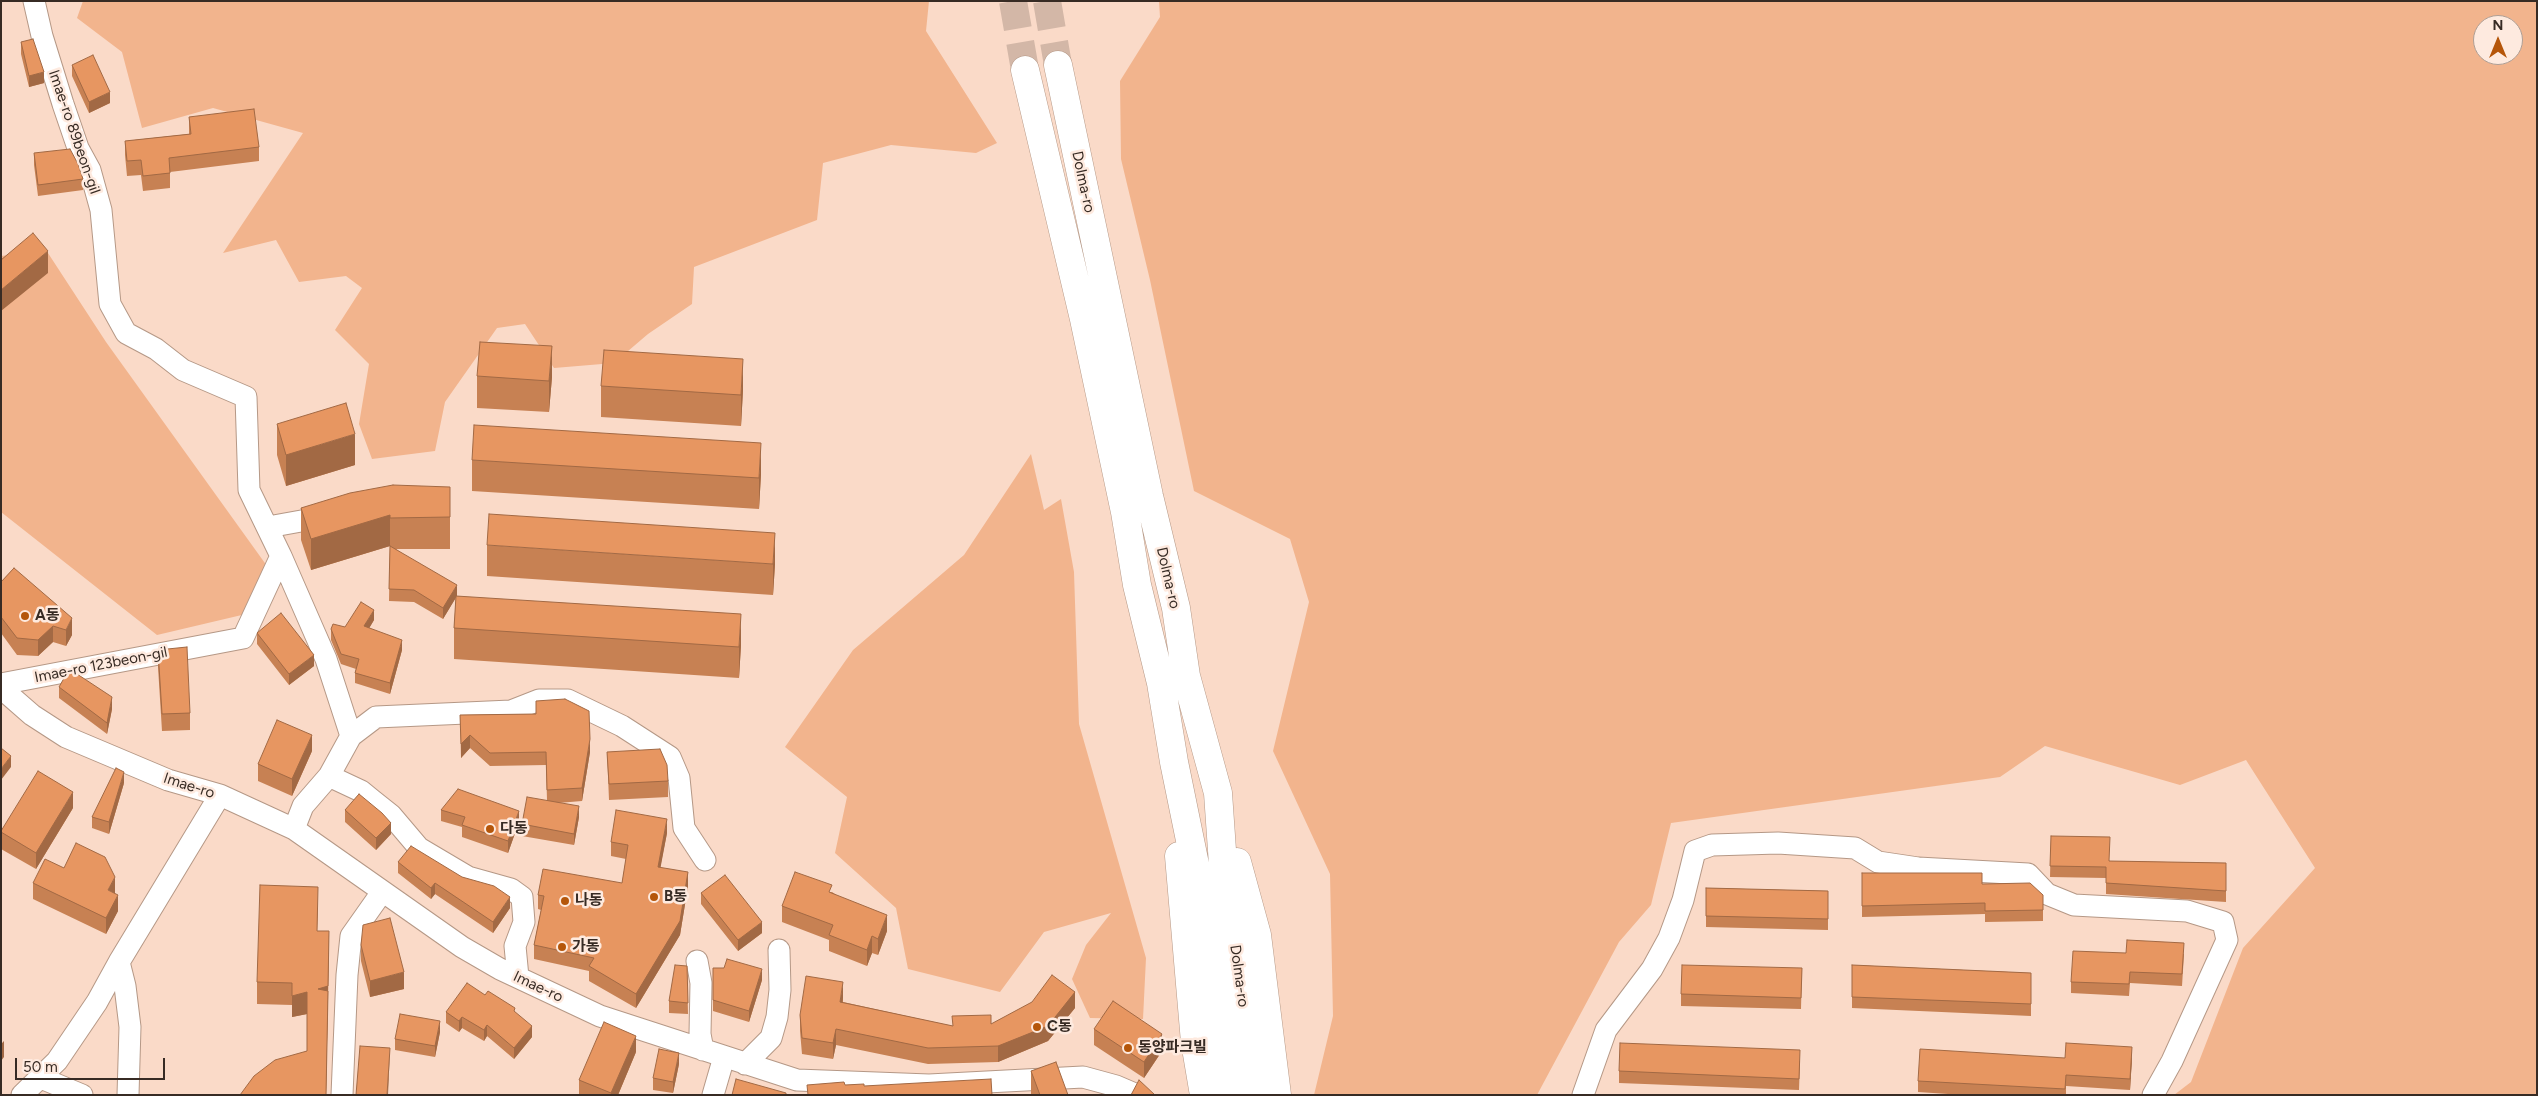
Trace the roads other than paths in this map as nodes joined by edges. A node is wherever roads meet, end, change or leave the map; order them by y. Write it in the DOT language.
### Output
graph roads {
  1 [pos="34,1"];
  2 [pos="1058,65"];
  3 [pos="1025,70"];
  4 [pos="353,512"];
  5 [pos="268,528"];
  6 [pos="281,556"];
  7 [pos="1,684"];
  8 [pos="1,688"];
  9 [pos="351,736"];
  10 [pos="1174,762"];
  11 [pos="329,776"];
  12 [pos="1218,793"];
  13 [pos="220,796"];
  14 [pos="294,829"];
  15 [pos="705,860"];
  16 [pos="382,892"];
  17 [pos="779,950"];
  18 [pos="697,960"];
  19 [pos="119,962"];
  20 [pos="518,977"];
  21 [pos="703,1050"];
  22 [pos="724,1057"];
  23 [pos="745,1064"];
  24 [pos="40,1078"];
  25 [pos="22,1095"];
  26 [pos="82,1095"];
  27 [pos="128,1095"];
  28 [pos="342,1095"];
  29 [pos="713,1095"];
  30 [pos="1137,1095"];
  31 [pos="1204,1095"];
  32 [pos="1229,1095"];
  33 [pos="1254,1095"];
  34 [pos="1277,1095"];
  35 [pos="1583,1095"];
  36 [pos="1587,1095"];
  37 [pos="2154,1095"];
  1 -- 5 [label="street, Imae-ro 89beon-gil"];
  2 -- 12 [label="main road, Dolma-ro"];
  3 -- 10 [label="main road, Dolma-ro"];
  4 -- 5 [label="street"];
  5 -- 6 [label="street"];
  6 -- 7 [label="street, Imae-ro 123beon-gil"];
  6 -- 9 [label="street"];
  8 -- 13 [label="street, Imae-ro"];
  9 -- 11 [label="street"];
  9 -- 15 [label="street"];
  10 -- 31 [label="main road"];
  10 -- 32 [label="main road, Dolma-ro"];
  11 -- 14 [label="street"];
  11 -- 20 [label="street"];
  12 -- 33 [label="main road, Dolma-ro"];
  12 -- 34 [label="main road"];
  13 -- 14 [label="street, Imae-ro"];
  13 -- 19 [label="street"];
  14 -- 16 [label="street, Imae-ro"];
  16 -- 20 [label="street, Imae-ro"];
  16 -- 28 [label="street"];
  17 -- 23 [label="street"];
  18 -- 21 [label="street"];
  19 -- 24 [label="street"];
  19 -- 27 [label="street"];
  20 -- 21 [label="street, Imae-ro"];
  21 -- 22 [label="street, Imae-ro"];
  22 -- 23 [label="street, Imae-ro"];
  22 -- 29 [label="street"];
  23 -- 30 [label="street, Imae-ro"];
  24 -- 25 [label="street"];
  24 -- 26 [label="street"];
  35 -- 36 [label="street"];
  35 -- 37 [label="street"];
}
